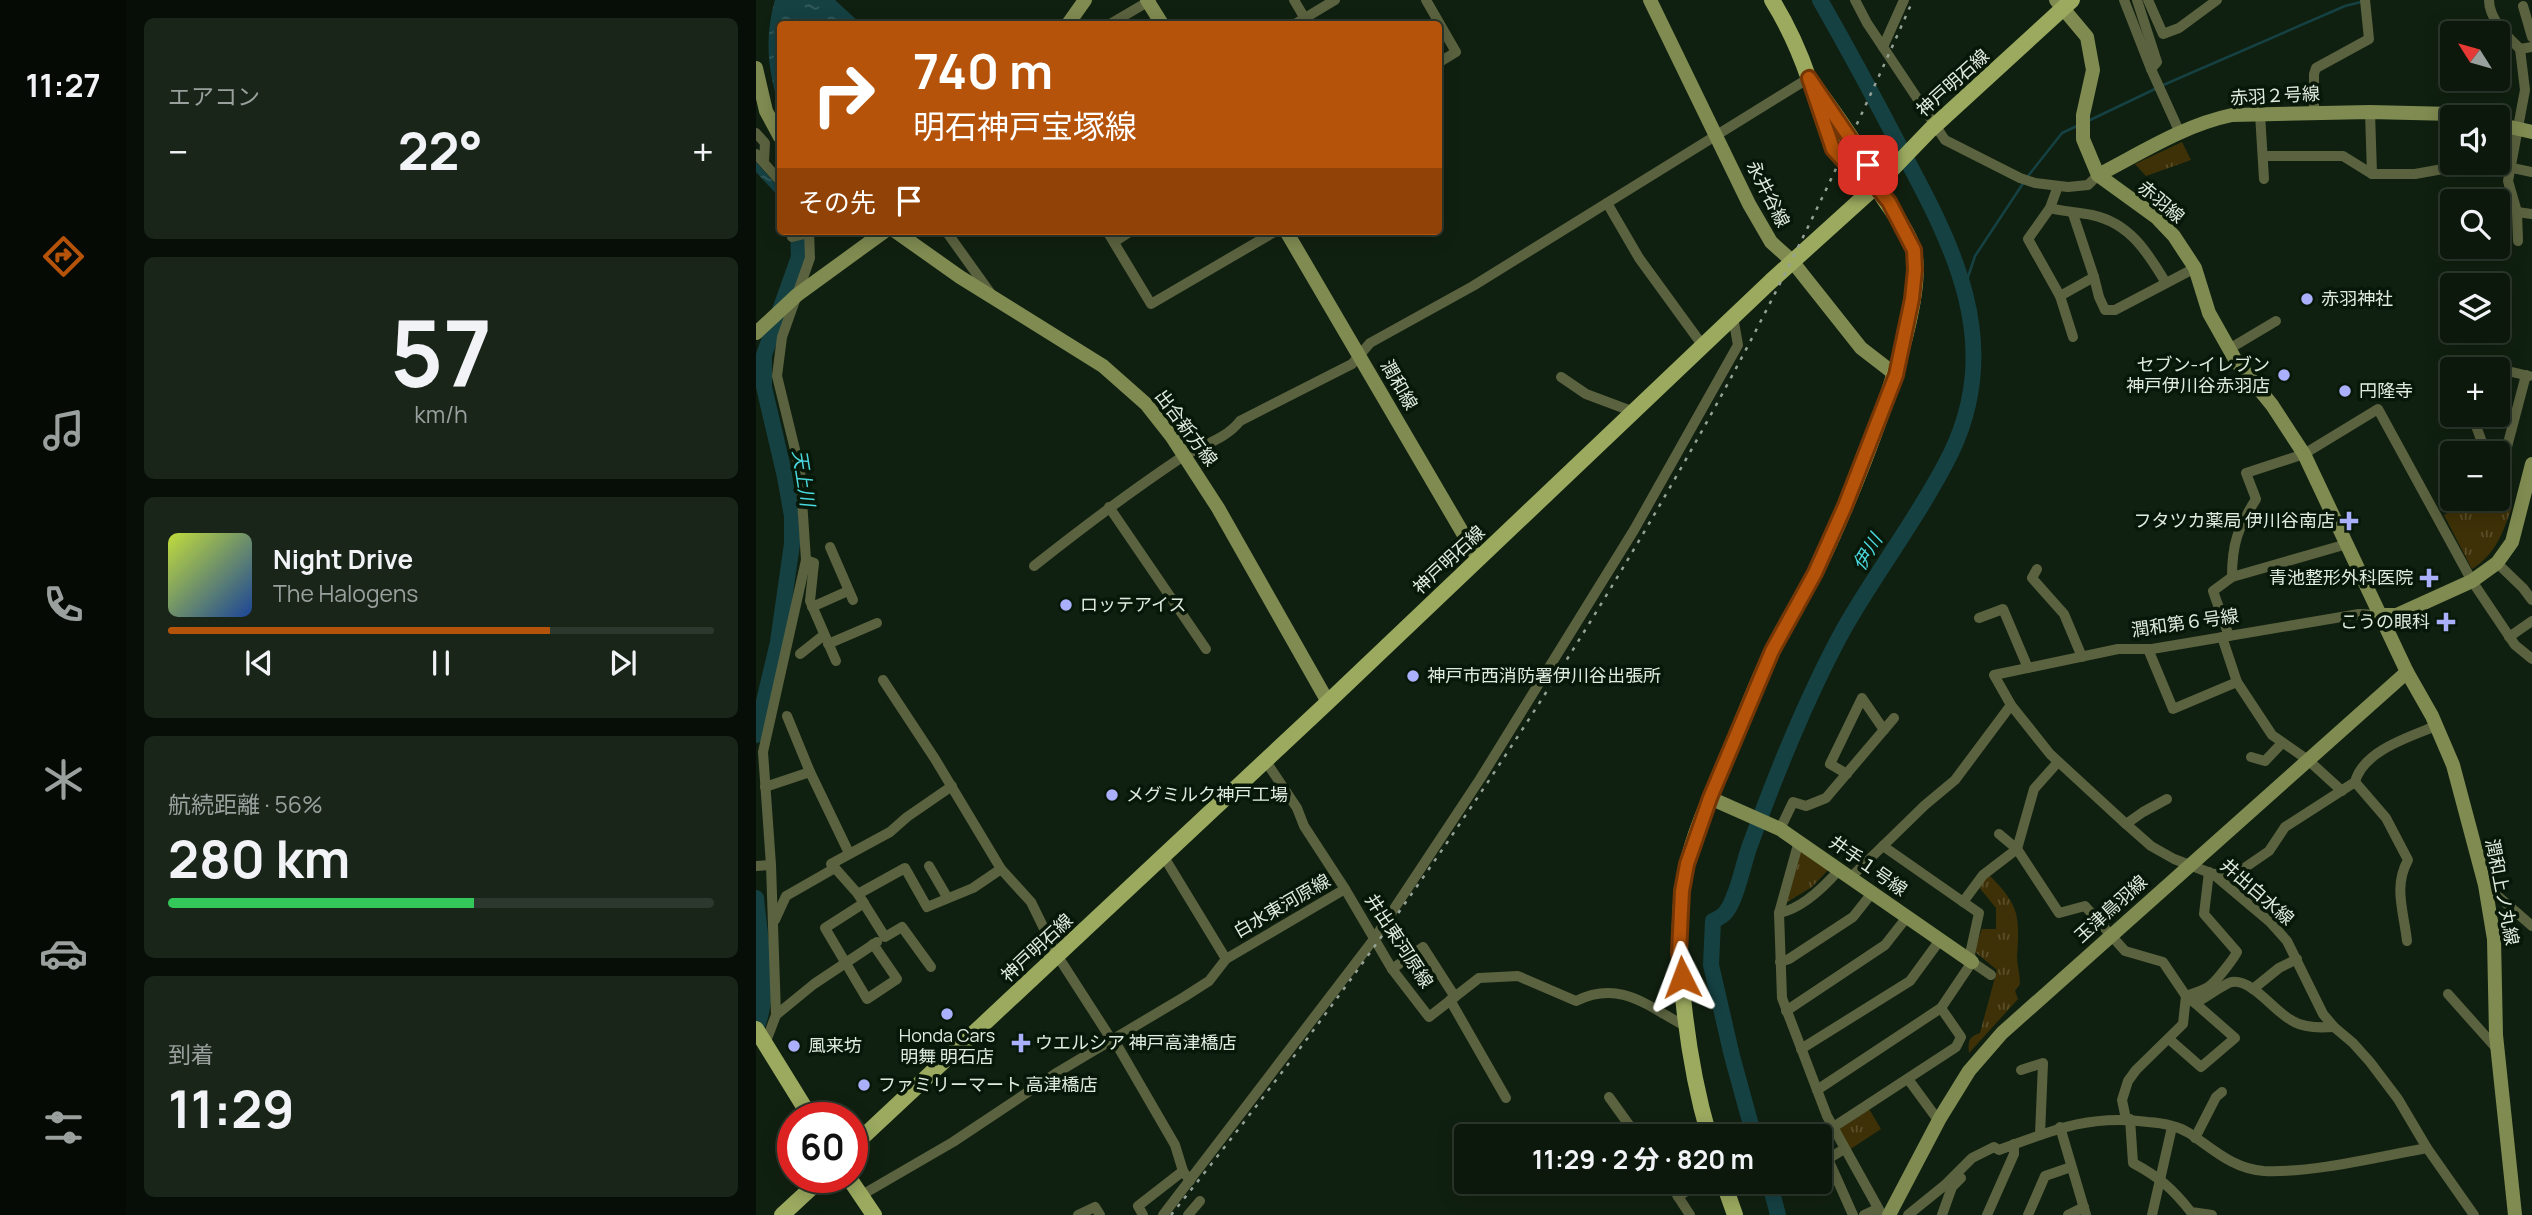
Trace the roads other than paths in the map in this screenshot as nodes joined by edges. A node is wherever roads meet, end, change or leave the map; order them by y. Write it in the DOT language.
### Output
graph roads {
  1 [pos="1085,0"];
  2 [pos="1294,0"];
  3 [pos="1335,0"];
  4 [pos="1426,0"];
  5 [pos="1650,0"];
  6 [pos="1772,0"];
  7 [pos="1855,0"];
  8 [pos="1905,0"];
  9 [pos="2124,0"];
  10 [pos="2137,0"];
  11 [pos="2148,0"];
  12 [pos="2217,0"];
  13 [pos="2488,0"];
  14 [pos="1149,1"];
  15 [pos="2365,2"];
  16 [pos="2064,3"];
  17 [pos="2523,6"];
  18 [pos="1070,21"];
  19 [pos="1115,21"];
  20 [pos="1160,21"];
  21 [pos="1303,21"];
  22 [pos="1304,21"];
  23 [pos="1438,21"];
  24 [pos="1442,28"];
  25 [pos="2532,37"];
  26 [pos="1883,47"];
  27 [pos="2532,47"];
  28 [pos="2520,49"];
  29 [pos="1442,61"];
  30 [pos="756,68"];
  31 [pos="2151,69"];
  32 [pos="1809,78"];
  33 [pos="2370,112"];
  34 [pos="2314,113"];
  35 [pos="2260,114"];
  36 [pos="2440,114"];
  37 [pos="2510,127"];
  38 [pos="1932,128"];
  39 [pos="2516,128"];
  40 [pos="777,131"];
  41 [pos="2532,132"];
  42 [pos="756,133"];
  43 [pos="2180,133"];
  44 [pos="1717,135"];
  45 [pos="2263,156"];
  46 [pos="760,158"];
  47 [pos="2510,167"];
  48 [pos="2440,169"];
  49 [pos="2532,172"];
  50 [pos="2372,174"];
  51 [pos="2098,175"];
  52 [pos="2509,175"];
  53 [pos="777,178"];
  54 [pos="2264,179"];
  55 [pos="1880,181"];
  56 [pos="2057,186"];
  57 [pos="1607,203"];
  58 [pos="2050,208"];
  59 [pos="2517,212"];
  60 [pos="2073,214"];
  61 [pos="2532,214"];
  62 [pos="799,235"];
  63 [pos="809,235"];
  64 [pos="880,235"];
  65 [pos="901,235"];
  66 [pos="949,235"];
  67 [pos="1110,235"];
  68 [pos="1125,235"];
  69 [pos="1269,235"];
  70 [pos="1288,235"];
  71 [pos="792,237"];
  72 [pos="2518,241"];
  73 [pos="1114,242"];
  74 [pos="1792,261"];
  75 [pos="2195,268"];
  76 [pos="2094,277"];
  77 [pos="2166,283"];
  78 [pos="797,295"];
  79 [pos="992,296"];
  80 [pos="2060,296"];
  81 [pos="1733,317"];
  82 [pos="2276,321"];
  83 [pos="757,332"];
  84 [pos="2073,337"];
  85 [pos="1703,345"];
  86 [pos="2229,349"];
  87 [pos="1359,354"];
  88 [pos="2510,372"];
  89 [pos="1896,375"];
  90 [pos="2529,376"];
  91 [pos="1560,377"];
  92 [pos="1634,412"];
  93 [pos="2509,441"];
  94 [pos="2304,454"];
  95 [pos="1185,455"];
  96 [pos="2532,464"];
  97 [pos="1109,507"];
  98 [pos="2347,544"];
  99 [pos="830,547"];
  100 [pos="1478,559"];
  101 [pos="806,560"];
  102 [pos="2497,563"];
  103 [pos="1034,566"];
  104 [pos="2037,569"];
  105 [pos="2232,577"];
  106 [pos="2472,581"];
  107 [pos="2532,600"];
  108 [pos="812,607"];
  109 [pos="2382,615"];
  110 [pos="1979,618"];
  111 [pos="2532,621"];
  112 [pos="877,623"];
  113 [pos="2225,636"];
  114 [pos="2509,637"];
  115 [pos="826,640"];
  116 [pos="1206,649"];
  117 [pos="2147,649"];
  118 [pos="800,654"];
  119 [pos="2082,657"];
  120 [pos="2532,659"];
  121 [pos="835,661"];
  122 [pos="2028,668"];
  123 [pos="2407,673"];
  124 [pos="1994,675"];
  125 [pos="883,680"];
  126 [pos="2237,682"];
  127 [pos="1328,702"];
  128 [pos="2011,705"];
  129 [pos="787,716"];
  130 [pos="1894,718"];
  131 [pos="2436,726"];
  132 [pos="1884,730"];
  133 [pos="2282,743"];
  134 [pos="2251,757"];
  135 [pos="1265,760"];
  136 [pos="2308,760"];
  137 [pos="2058,762"];
  138 [pos="810,772"];
  139 [pos="1847,774"];
  140 [pos="2355,782"];
  141 [pos="952,786"];
  142 [pos="765,787"];
  143 [pos="2342,791"];
  144 [pos="1714,799"];
  145 [pos="2167,799"];
  146 [pos="2126,824"];
  147 [pos="1780,829"];
  148 [pos="1999,834"];
  149 [pos="1799,841"];
  150 [pos="1883,846"];
  151 [pos="2017,849"];
  152 [pos="849,853"];
  153 [pos="1164,857"];
  154 [pos="771,865"];
  155 [pos="2190,865"];
  156 [pos="756,866"];
  157 [pos="929,866"];
  158 [pos="835,868"];
  159 [pos="1001,869"];
  160 [pos="2211,873"];
  161 [pos="1845,874"];
  162 [pos="2485,885"];
  163 [pos="1345,889"];
  164 [pos="1872,893"];
  165 [pos="947,897"];
  166 [pos="861,898"];
  167 [pos="1963,902"];
  168 [pos="1779,913"];
  169 [pos="1907,916"];
  170 [pos="774,923"];
  171 [pos="2532,926"];
  172 [pos="2110,935"];
  173 [pos="885,937"];
  174 [pos="1374,939"];
  175 [pos="1940,940"];
  176 [pos="2407,941"];
  177 [pos="873,944"];
  178 [pos="1058,955"];
  179 [pos="1226,959"];
  180 [pos="2297,959"];
  181 [pos="1780,962"];
  182 [pos="1972,962"];
  183 [pos="846,963"];
  184 [pos="931,967"];
  185 [pos="1392,969"];
  186 [pos="1991,975"];
  187 [pos="2217,985"];
  188 [pos="2253,989"];
  189 [pos="2448,994"];
  190 [pos="1453,999"];
  191 [pos="2190,1000"];
  192 [pos="1941,1009"];
  193 [pos="1786,1010"];
  194 [pos="776,1015"];
  195 [pos="1687,1027"];
  196 [pos="2333,1027"];
  197 [pos="756,1029"];
  198 [pos="2169,1040"];
  199 [pos="1112,1042"];
  200 [pos="765,1044"];
  201 [pos="1801,1049"];
  202 [pos="2497,1049"];
  203 [pos="2021,1070"];
  204 [pos="1908,1079"];
  205 [pos="1817,1090"];
  206 [pos="2222,1092"];
  207 [pos="1609,1097"];
  208 [pos="1506,1098"];
  209 [pos="801,1102"];
  210 [pos="2128,1119"];
  211 [pos="1938,1120"];
  212 [pos="1628,1124"];
  213 [pos="1706,1124"];
  214 [pos="1830,1124"];
  215 [pos="2060,1127"];
  216 [pos="2172,1127"];
  217 [pos="1832,1128"];
  218 [pos="868,1132"];
  219 [pos="2040,1135"];
  220 [pos="2195,1138"];
  221 [pos="2014,1144"];
  222 [pos="2427,1148"];
  223 [pos="1844,1149"];
  224 [pos="1999,1150"];
  225 [pos="2071,1167"];
  226 [pos="1183,1171"];
  227 [pos="2161,1178"];
  228 [pos="1190,1181"];
  229 [pos="806,1193"];
  230 [pos="858,1193"];
  231 [pos="1676,1194"];
  232 [pos="1682,1194"];
  233 [pos="1728,1194"];
  234 [pos="860,1196"];
  235 [pos="1678,1197"];
  236 [pos="1200,1201"];
  237 [pos="2085,1211"];
  238 [pos="1883,1213"];
  239 [pos="2191,1213"];
  240 [pos="871,1214"];
  241 [pos="782,1215"];
  242 [pos="1078,1215"];
  243 [pos="1100,1215"];
  244 [pos="1143,1215"];
  245 [pos="1163,1215"];
  246 [pos="1188,1215"];
  247 [pos="1690,1215"];
  248 [pos="1735,1215"];
  249 [pos="1853,1215"];
  250 [pos="1864,1215"];
  251 [pos="1908,1215"];
  252 [pos="1942,1215"];
  253 [pos="1987,1215"];
  254 [pos="2028,1215"];
  255 [pos="2068,1215"];
  256 [pos="2152,1215"];
  257 [pos="2212,1215"];
  258 [pos="2474,1215"];
  259 [pos="2515,1215"];
  1 -- 18 [label="street"];
  2 -- 21 [label="street"];
  3 -- 22 [label="street"];
  4 -- 23 [label="street"];
  5 -- 44 [label="street, 永井谷線"];
  6 -- 32 [label="main road"];
  7 -- 26 [label="street"];
  8 -- 26 [label="street"];
  9 -- 31 [label="street"];
  10 -- 31 [label="street"];
  11 -- 12 [label="street"];
  13 -- 28 [label="street"];
  14 -- 19 [label="street"];
  14 -- 20 [label="street"];
  15 -- 34 [label="street"];
  16 -- 38 [label="main road, 神戸明石線"];
  16 -- 51 [label="street"];
  17 -- 25 [label="street"];
  24 -- 29 [label="street"];
  26 -- 38 [label="street"];
  27 -- 28 [label="street"];
  28 -- 39 [label="street"];
  30 -- 40 [label="street"];
  31 -- 43 [label="street"];
  32 -- 44 [label="street"];
  32 -- 55 [label="main road"];
  33 -- 34 [label="street, 赤羽２号線"];
  33 -- 36 [label="street, 赤羽２号線"];
  33 -- 50 [label="street"];
  34 -- 35 [label="street, 赤羽２号線"];
  35 -- 43 [label="street, 赤羽２号線"];
  35 -- 45 [label="street"];
  37 -- 39 [label="street"];
  38 -- 55 [label="main road, 神戸明石線"];
  38 -- 56 [label="street"];
  39 -- 41 [label="street"];
  39 -- 47 [label="street"];
  42 -- 46 [label="street"];
  43 -- 51 [label="street, 赤羽２号線"];
  44 -- 57 [label="street"];
  44 -- 74 [label="street, 永井谷線"];
  45 -- 50 [label="street"];
  45 -- 54 [label="street"];
  46 -- 53 [label="street"];
  47 -- 49 [label="street"];
  48 -- 50 [label="street"];
  51 -- 56 [label="street"];
  51 -- 75 [label="street, 赤羽線"];
  52 -- 59 [label="street"];
  55 -- 74 [label="main road, 神戸明石線"];
  55 -- 89 [label="main road"];
  56 -- 58 [label="street"];
  57 -- 85 [label="street"];
  57 -- 87 [label="street"];
  58 -- 60 [label="street"];
  58 -- 80 [label="street"];
  59 -- 61 [label="street"];
  59 -- 72 [label="street"];
  60 -- 76 [label="street"];
  60 -- 77 [label="street"];
  62 -- 71 [label="street"];
  63 -- 78 [label="street"];
  64 -- 78 [label="street"];
  65 -- 79 [label="street, 出合新方線"];
  66 -- 79 [label="street"];
  67 -- 73 [label="street"];
  68 -- 73 [label="street"];
  69 -- 73 [label="street"];
  70 -- 87 [label="street, 潤和線"];
  74 -- 81 [label="main road, 神戸明石線"];
  74 -- 89 [label="street, 永井谷線"];
  75 -- 77 [label="street"];
  75 -- 86 [label="street, 赤羽線"];
  76 -- 77 [label="street"];
  76 -- 80 [label="street"];
  78 -- 83 [label="street"];
  78 -- 101 [label="street"];
  79 -- 95 [label="street, 出合新方線"];
  80 -- 84 [label="street"];
  81 -- 85 [label="main road, 神戸明石線"];
  81 -- 174 [label="street"];
  82 -- 86 [label="street"];
  85 -- 92 [label="main road, 神戸明石線"];
  86 -- 94 [label="street, 赤羽線"];
  87 -- 95 [label="street"];
  87 -- 100 [label="street, 潤和線"];
  88 -- 90 [label="street"];
  89 -- 144 [label="main road"];
  90 -- 93 [label="street"];
  91 -- 92 [label="street"];
  92 -- 100 [label="main road, 神戸明石線"];
  94 -- 98 [label="street, 赤羽線"];
  94 -- 105 [label="street"];
  94 -- 106 [label="street"];
  95 -- 97 [label="street"];
  95 -- 127 [label="street, 出合新方線"];
  96 -- 102 [label="street"];
  97 -- 103 [label="street"];
  97 -- 116 [label="street"];
  98 -- 105 [label="street"];
  98 -- 109 [label="street, 潤和上ノ丸線"];
  99 -- 108 [label="street"];
  100 -- 127 [label="main road, 神戸明石線"];
  101 -- 108 [label="street"];
  101 -- 142 [label="street"];
  102 -- 106 [label="street"];
  102 -- 107 [label="street"];
  104 -- 119 [label="street"];
  105 -- 113 [label="street"];
  106 -- 109 [label="street"];
  106 -- 114 [label="street"];
  108 -- 115 [label="street"];
  109 -- 113 [label="street, 潤和第６号線"];
  109 -- 123 [label="street, 潤和上ノ丸線"];
  110 -- 122 [label="street"];
  111 -- 114 [label="street"];
  112 -- 115 [label="street"];
  113 -- 117 [label="street, 潤和第６号線"];
  113 -- 126 [label="street"];
  114 -- 120 [label="street"];
  115 -- 118 [label="street"];
  115 -- 121 [label="street"];
  117 -- 119 [label="street, 潤和第６号線"];
  117 -- 126 [label="street"];
  119 -- 122 [label="street, 潤和第６号線"];
  122 -- 124 [label="street, 潤和第６号線"];
  123 -- 131 [label="street, 潤和上ノ丸線"];
  123 -- 136 [label="street, 玉津鳥羽線"];
  124 -- 128 [label="street, 井出白水線"];
  125 -- 141 [label="street"];
  126 -- 133 [label="street"];
  127 -- 135 [label="main road, 神戸明石線"];
  128 -- 137 [label="street, 井出白水線"];
  128 -- 150 [label="street"];
  129 -- 138 [label="street"];
  130 -- 132 [label="street"];
  131 -- 140 [label="street"];
  131 -- 162 [label="street, 潤和上ノ丸線"];
  132 -- 139 [label="street"];
  132 -- 139 [label="street"];
  133 -- 134 [label="street"];
  133 -- 136 [label="street"];
  135 -- 153 [label="main road, 神戸明石線"];
  135 -- 163 [label="street, 白水東河原線"];
  136 -- 143 [label="street"];
  136 -- 155 [label="street, 玉津鳥羽線"];
  137 -- 146 [label="street, 井出白水線"];
  137 -- 151 [label="street"];
  138 -- 142 [label="street"];
  138 -- 152 [label="street"];
  139 -- 147 [label="street"];
  140 -- 143 [label="street"];
  140 -- 176 [label="street"];
  141 -- 152 [label="street"];
  141 -- 159 [label="street"];
  142 -- 154 [label="street"];
  143 -- 160 [label="street"];
  144 -- 147 [label="street, 井手１号線"];
  144 -- 195 [label="main road"];
  145 -- 146 [label="street"];
  146 -- 155 [label="street, 井出白水線"];
  147 -- 149 [label="street, 井手１号線"];
  148 -- 151 [label="street"];
  149 -- 161 [label="street, 井手１号線"];
  149 -- 168 [label="street"];
  150 -- 161 [label="street"];
  150 -- 167 [label="street"];
  151 -- 167 [label="street"];
  151 -- 172 [label="street"];
  152 -- 158 [label="street"];
  153 -- 178 [label="main road, 神戸明石線"];
  153 -- 179 [label="street"];
  154 -- 156 [label="street"];
  154 -- 170 [label="street"];
  155 -- 160 [label="street, 井出白水線"];
  155 -- 172 [label="street, 玉津鳥羽線"];
  157 -- 165 [label="street"];
  158 -- 166 [label="street"];
  158 -- 170 [label="street"];
  159 -- 165 [label="street"];
  159 -- 178 [label="street"];
  160 -- 180 [label="street, 井出白水線"];
  160 -- 187 [label="street"];
  161 -- 164 [label="street, 井手１号線"];
  161 -- 168 [label="street"];
  162 -- 171 [label="street"];
  162 -- 202 [label="street, 潤和上ノ丸線"];
  163 -- 174 [label="street, 井出東河原線"];
  163 -- 179 [label="street, 白水東河原線"];
  164 -- 169 [label="street, 井手１号線"];
  164 -- 181 [label="street"];
  165 -- 166 [label="street"];
  166 -- 173 [label="street"];
  166 -- 183 [label="street"];
  167 -- 182 [label="street"];
  168 -- 181 [label="street"];
  169 -- 175 [label="street, 井手１号線"];
  169 -- 193 [label="street"];
  170 -- 194 [label="street"];
  172 -- 191 [label="street"];
  172 -- 211 [label="street, 玉津鳥羽線"];
  173 -- 177 [label="street"];
  173 -- 184 [label="street"];
  174 -- 185 [label="street, 井出東河原線"];
  174 -- 228 [label="street"];
  175 -- 182 [label="street, 井手１号線"];
  175 -- 201 [label="street"];
  177 -- 183 [label="street"];
  177 -- 183 [label="street"];
  178 -- 199 [label="street"];
  178 -- 218 [label="main road, 神戸明石線"];
  179 -- 199 [label="street, 白水東河原線"];
  180 -- 188 [label="street"];
  180 -- 196 [label="street, 井出白水線"];
  181 -- 193 [label="street"];
  182 -- 186 [label="street, 井手１号線"];
  182 -- 192 [label="street"];
  183 -- 194 [label="street"];
  185 -- 190 [label="street, 井出東河原線"];
  185 -- 190 [label="street"];
  187 -- 188 [label="street"];
  187 -- 191 [label="street"];
  188 -- 196 [label="street"];
  189 -- 202 [label="street"];
  190 -- 195 [label="street, 井出東河原線"];
  190 -- 208 [label="street"];
  191 -- 198 [label="street"];
  191 -- 198 [label="street"];
  192 -- 204 [label="street"];
  192 -- 205 [label="street"];
  193 -- 201 [label="street"];
  194 -- 200 [label="street"];
  195 -- 213 [label="main road"];
  196 -- 222 [label="street, 井出白水線"];
  197 -- 200 [label="main road"];
  198 -- 210 [label="street"];
  199 -- 226 [label="street"];
  199 -- 234 [label="street, 白水東河原線"];
  200 -- 209 [label="main road"];
  201 -- 205 [label="street"];
  202 -- 259 [label="street, 潤和上ノ丸線"];
  203 -- 219 [label="street"];
  204 -- 211 [label="street"];
  204 -- 217 [label="street"];
  205 -- 214 [label="street"];
  206 -- 220 [label="street"];
  207 -- 212 [label="street"];
  210 -- 215 [label="street"];
  210 -- 216 [label="street"];
  210 -- 227 [label="street"];
  211 -- 238 [label="street, 玉津鳥羽線"];
  215 -- 219 [label="street"];
  215 -- 225 [label="street"];
  216 -- 220 [label="street"];
  216 -- 227 [label="street"];
  217 -- 223 [label="street"];
  219 -- 221 [label="street"];
  220 -- 222 [label="street"];
  221 -- 224 [label="street"];
  221 -- 253 [label="street"];
  222 -- 258 [label="street, 井出白水線"];
  223 -- 238 [label="street"];
  223 -- 249 [label="street"];
  224 -- 251 [label="street"];
  224 -- 252 [label="street"];
  225 -- 237 [label="street"];
  225 -- 254 [label="street"];
  226 -- 228 [label="street"];
  226 -- 244 [label="street"];
  227 -- 239 [label="street"];
  227 -- 256 [label="street"];
  228 -- 245 [label="street"];
  229 -- 241 [label="main road"];
  230 -- 234 [label="main road"];
  231 -- 235 [label="street"];
  232 -- 235 [label="street"];
  233 -- 248 [label="main road"];
  234 -- 240 [label="main road"];
  235 -- 247 [label="street"];
  236 -- 246 [label="street"];
  237 -- 255 [label="street"];
  238 -- 250 [label="street"];
  239 -- 257 [label="street"];
  242 -- 243 [label="street"];
}
